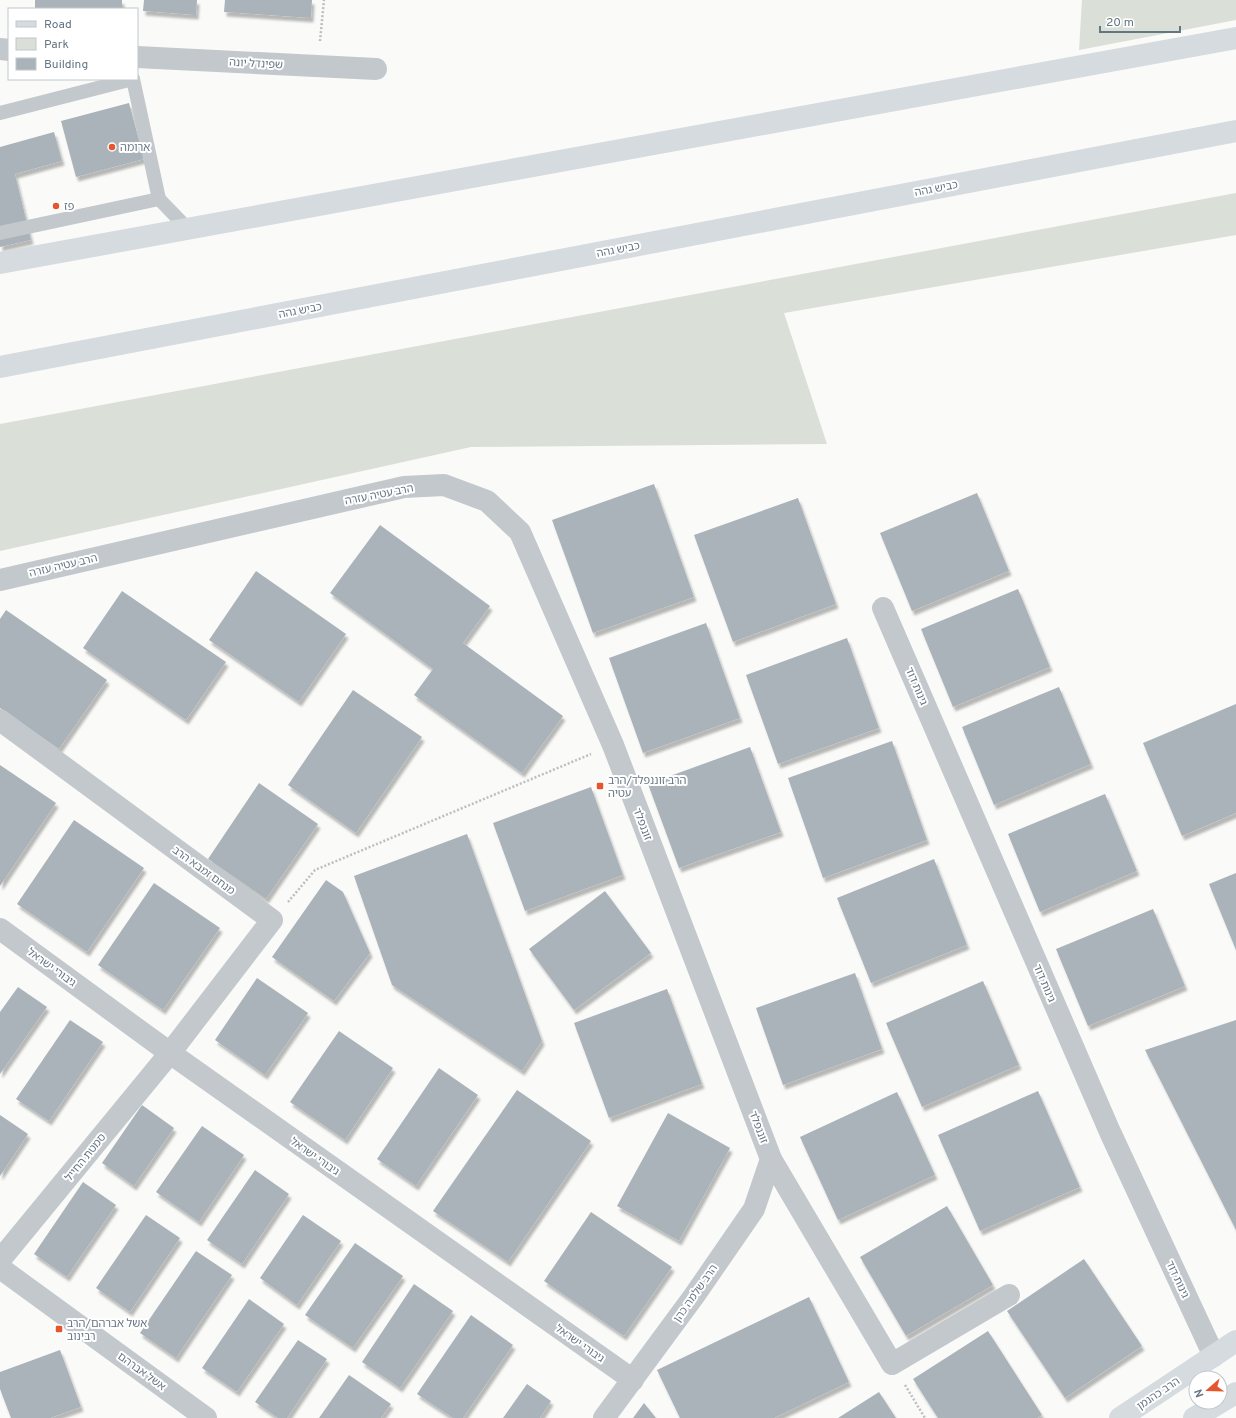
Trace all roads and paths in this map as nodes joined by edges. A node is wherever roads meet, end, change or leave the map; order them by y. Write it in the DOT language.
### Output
graph roads {
  1 [pos="324,0"];
  2 [pos="1236,38"];
  3 [pos="138,57"];
  4 [pos="318,66"];
  5 [pos="376,69"];
  6 [pos="129,80"];
  7 [pos="133,80"];
  8 [pos="0,113"];
  9 [pos="1236,131"];
  10 [pos="159,199"];
  11 [pos="188,229"];
  12 [pos="0,233"];
  13 [pos="0,263"];
  14 [pos="0,367"];
  15 [pos="0,580"];
  16 [pos="883,608"];
  17 [pos="0,720"];
  18 [pos="613,745"];
  19 [pos="272,920"];
  20 [pos="0,929"];
  21 [pos="170,1053"];
  22 [pos="771,1159"];
  23 [pos="0,1260"];
  24 [pos="0,1268"];
  25 [pos="1009,1295"];
  26 [pos="1236,1341"];
  27 [pos="1214,1356"];
  28 [pos="892,1364"];
  29 [pos="633,1380"];
  30 [pos="1236,1393"];
  31 [pos="206,1418"];
  32 [pos="604,1418"];
  33 [pos="925,1418"];
  34 [pos="1120,1418"];
  35 [pos="1194,1418"];
  1 -- 4 [label="path"];
  2 -- 11 [label="main road"];
  3 -- 4 [label="street, שפינדל יונה"];
  4 -- 5 [label="street, שפינדל יונה"];
  6 -- 8 [label="lane"];
  7 -- 10 [label="lane"];
  9 -- 14 [label="main road, כביש גהה"];
  10 -- 11 [label="lane"];
  10 -- 12 [label="lane"];
  11 -- 13 [label="main road"];
  15 -- 18 [label="street, הרב עטיה עזרה"];
  16 -- 27 [label="street, גינות דוד"];
  17 -- 19 [label="street, מנחם זמבא הרב"];
  18 -- 19 [label="path"];
  18 -- 22 [label="street, זוננפלד"];
  19 -- 21 [label="street"];
  20 -- 21 [label="street, גיבורי ישראל"];
  21 -- 23 [label="street, סמטת החייל"];
  21 -- 29 [label="street, גיבורי ישראל"];
  22 -- 28 [label="street, זוננפלד"];
  22 -- 29 [label="street, הרב שלמה כהן"];
  24 -- 31 [label="street, אשל אברהם"];
  25 -- 28 [label="street"];
  26 -- 27 [label="main road, הרב כהנמן"];
  27 -- 34 [label="main road, הרב כהנמן"];
  28 -- 33 [label="path"];
  29 -- 32 [label="street, הרב שלמה כהן"];
  30 -- 35 [label="main road"];
}
